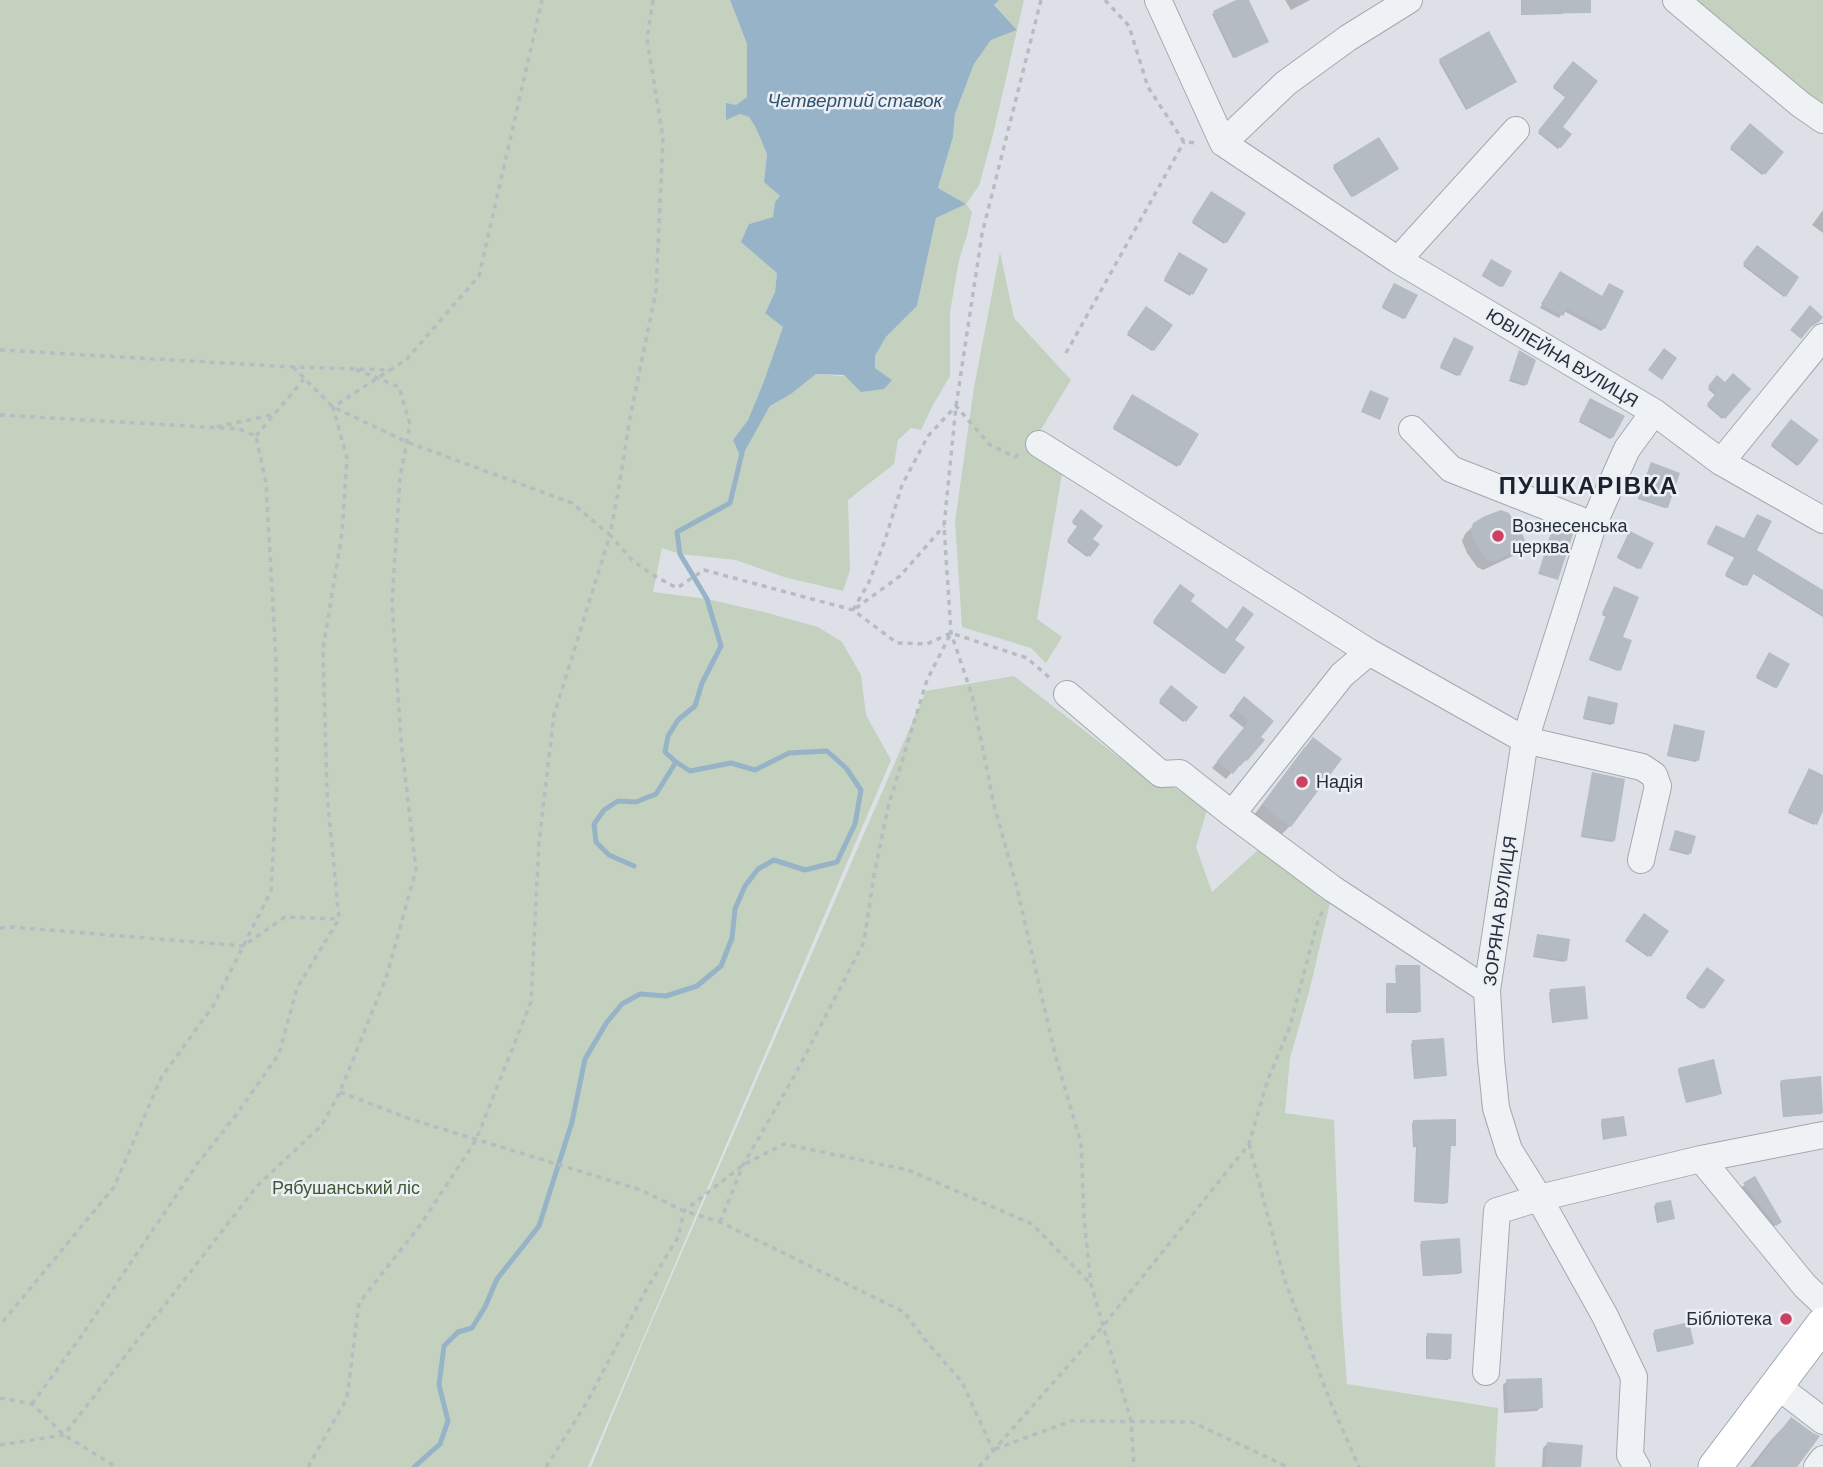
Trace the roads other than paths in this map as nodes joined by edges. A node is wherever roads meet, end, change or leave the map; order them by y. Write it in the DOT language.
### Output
graph roads {
  1 [pos="1158,0"];
  2 [pos="1409,0"];
  3 [pos="1676,0"];
  4 [pos="1823,120"];
  5 [pos="1516,130"];
  6 [pos="1223,144"];
  7 [pos="1398,261"];
  8 [pos="1823,337"];
  9 [pos="1654,412"];
  10 [pos="1412,429"];
  11 [pos="1039,443"];
  12 [pos="1721,461"];
  13 [pos="1823,520"];
  14 [pos="1593,525"];
  15 [pos="1369,652"];
  16 [pos="1067,694"];
  17 [pos="1525,740"];
  18 [pos="1232,814"];
  19 [pos="1642,860"];
  20 [pos="1487,990"];
  21 [pos="1823,1135"];
  22 [pos="1701,1159"];
  23 [pos="1539,1198"];
  24 [pos="1823,1303"];
  25 [pos="1823,1324"];
  26 [pos="1486,1372"];
  27 [pos="1776,1385"];
  28 [pos="1823,1421"];
  29 [pos="1823,1458"];
  30 [pos="1637,1467"];
  31 [pos="1715,1467"];
  32 [pos="1817,1467"];
  1 -- 6 [label="street"];
  2 -- 6 [label="street"];
  3 -- 4 [label="street"];
  5 -- 7 [label="street"];
  6 -- 7 [label="street, ЮВІЛЕЙНА ВУЛИЦЯ"];
  7 -- 9 [label="street, ЮВІЛЕЙНА ВУЛИЦЯ"];
  8 -- 12 [label="street"];
  9 -- 12 [label="street, ЮВІЛЕЙНА ВУЛИЦЯ"];
  9 -- 14 [label="street, ЗОРЯНА ВУЛИЦЯ"];
  10 -- 14 [label="street"];
  11 -- 15 [label="street"];
  12 -- 13 [label="street, ЮВІЛЕЙНА ВУЛИЦЯ"];
  14 -- 17 [label="street, ЗОРЯНА ВУЛИЦЯ"];
  15 -- 17 [label="street"];
  15 -- 18 [label="street"];
  16 -- 18 [label="street"];
  17 -- 19 [label="street"];
  17 -- 20 [label="street, ЗОРЯНА ВУЛИЦЯ"];
  18 -- 20 [label="street"];
  20 -- 23 [label="street, ЗОРЯНА ВУЛИЦЯ"];
  21 -- 22 [label="street"];
  22 -- 23 [label="street"];
  22 -- 24 [label="street"];
  23 -- 26 [label="street"];
  23 -- 30 [label="street, ЗОРЯНА ВУЛИЦЯ"];
  25 -- 27 [label="main road"];
  27 -- 28 [label="street"];
  27 -- 31 [label="main road"];
  29 -- 32 [label="street"];
}
